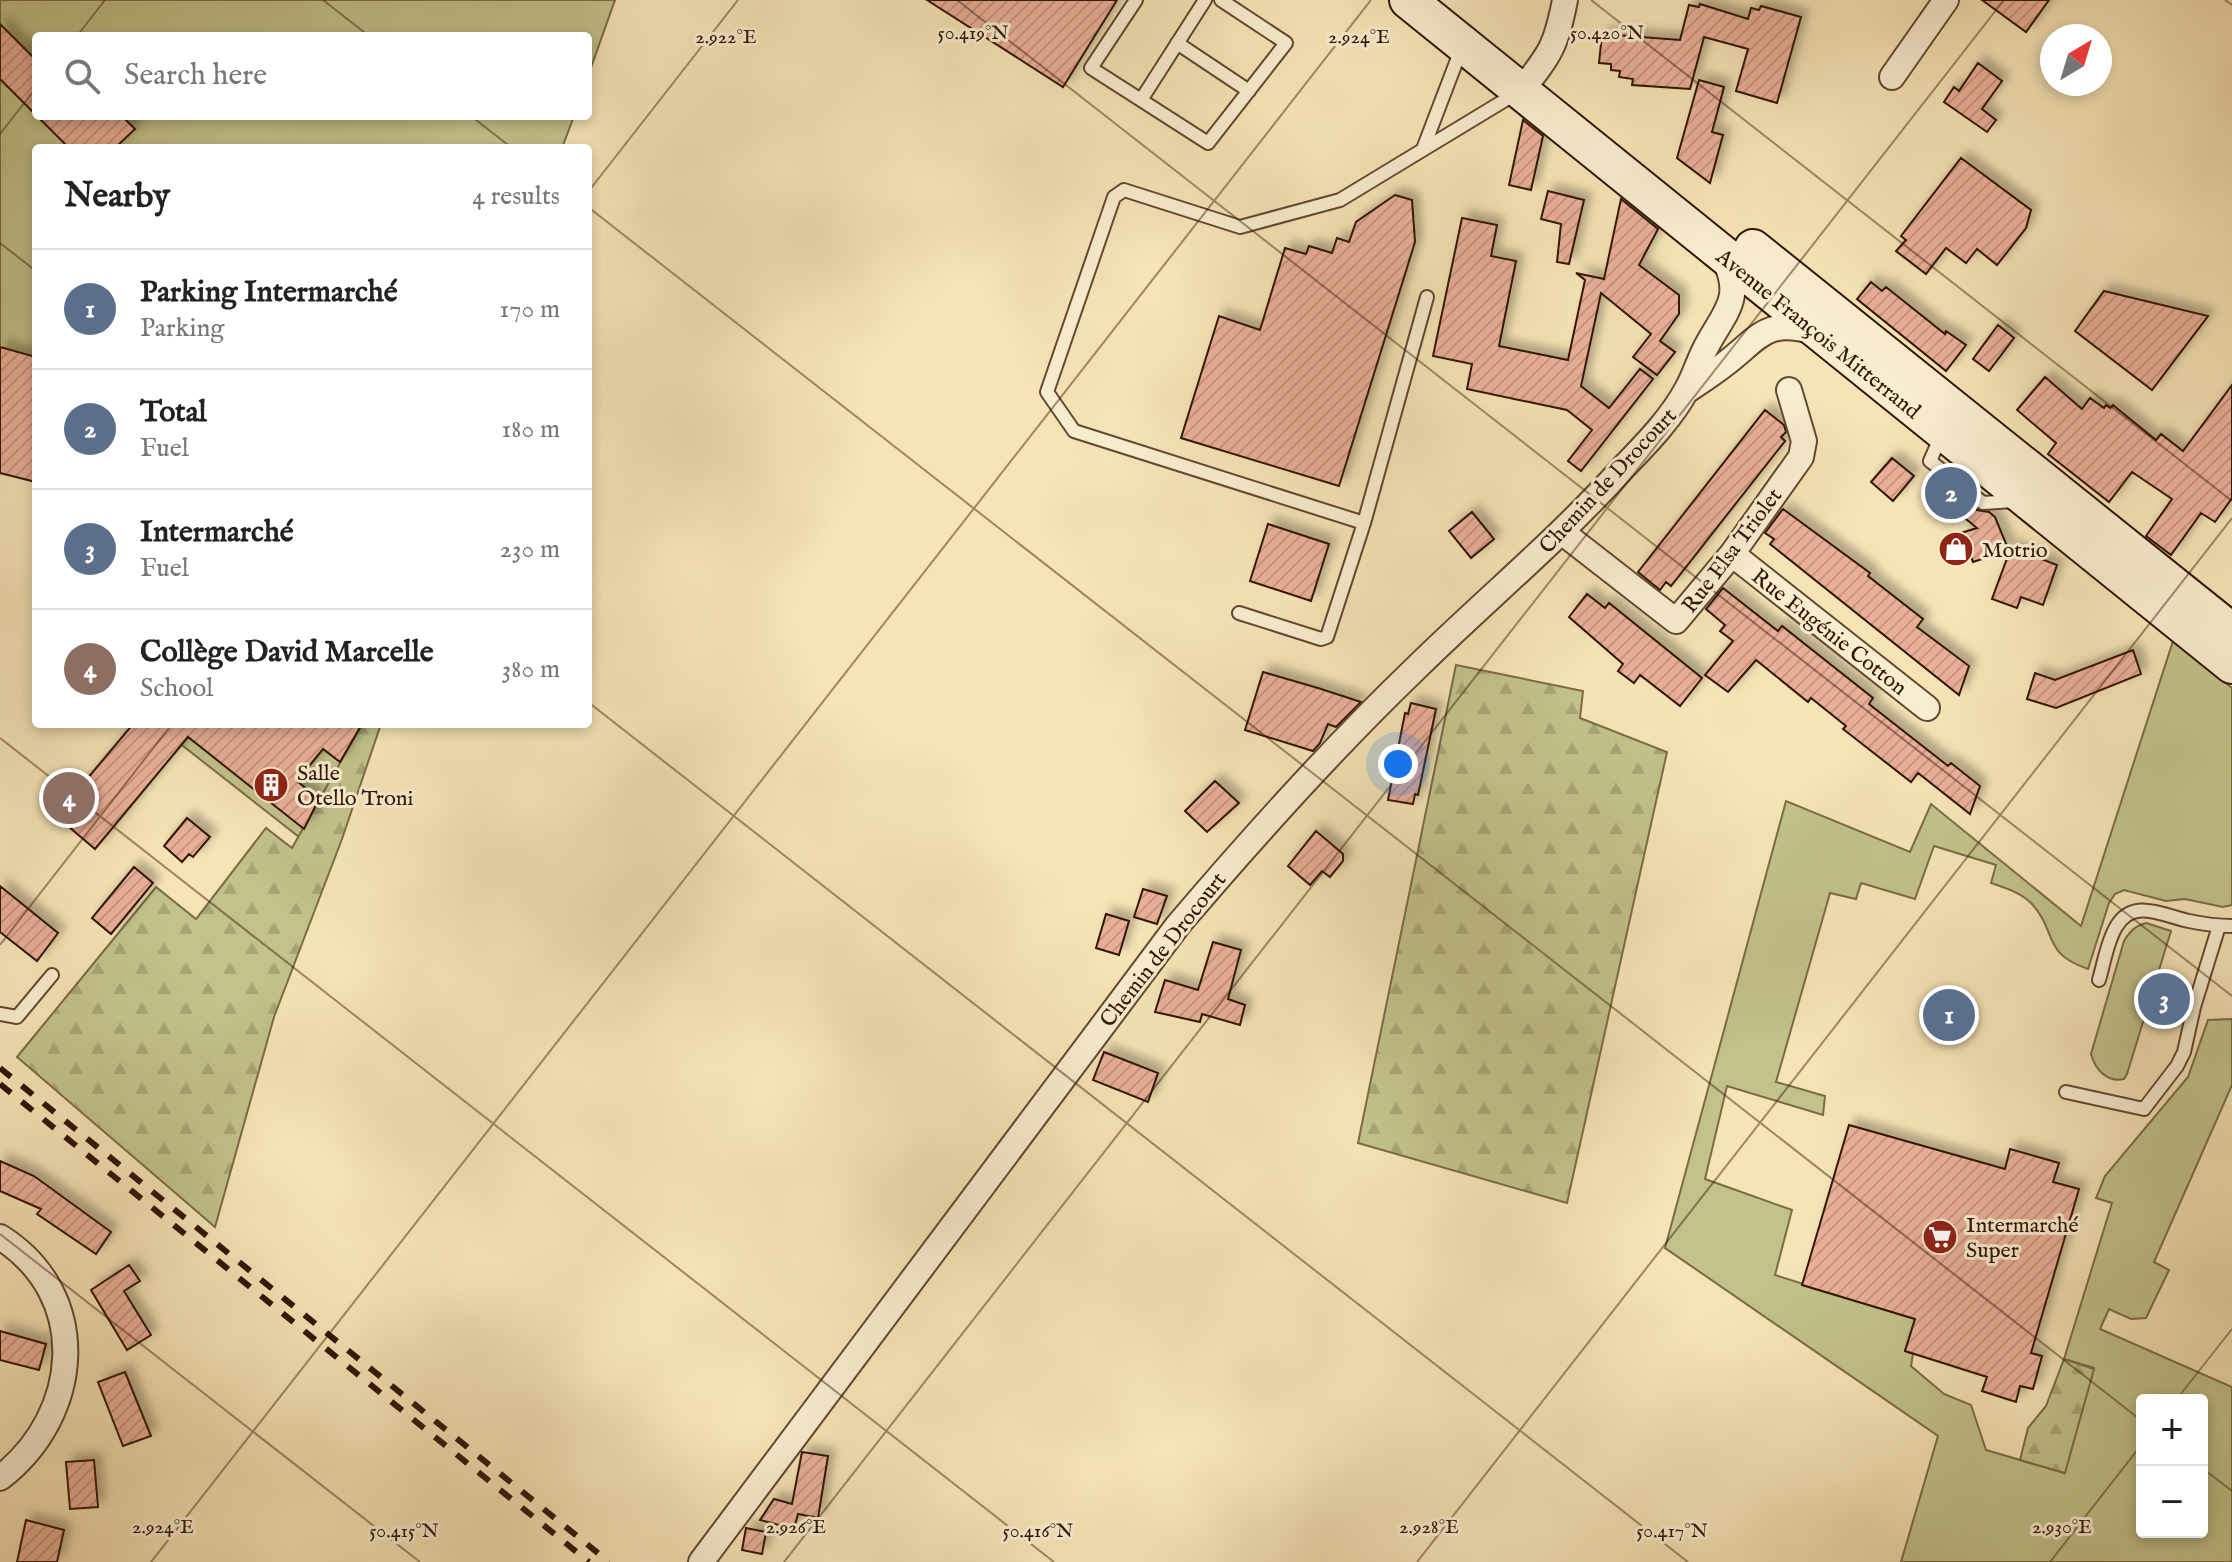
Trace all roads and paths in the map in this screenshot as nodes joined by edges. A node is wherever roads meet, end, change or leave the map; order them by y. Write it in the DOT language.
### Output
graph roads {
  1 [pos="1136,0"];
  2 [pos="1205,0"];
  3 [pos="1221,0"];
  4 [pos="1408,0"];
  5 [pos="1447,0"];
  6 [pos="1565,0"];
  7 [pos="1946,0"];
  8 [pos="1177,43"];
  9 [pos="1463,44"];
  10 [pos="1892,77"];
  11 [pos="1528,81"];
  12 [pos="1249,91"];
  13 [pos="1141,100"];
  14 [pos="1423,149"];
  15 [pos="1721,254"];
  16 [pos="1767,292"];
  17 [pos="1427,297"];
  18 [pos="1729,310"];
  19 [pos="1820,318"];
  20 [pos="1759,334"];
  21 [pos="1880,383"];
  22 [pos="1789,390"];
  23 [pos="1686,391"];
  24 [pos="1364,523"];
  25 [pos="1563,533"];
  26 [pos="1732,554"];
  27 [pos="1239,613"];
  28 [pos="2232,632"];
  29 [pos="2232,648"];
  30 [pos="2232,665"];
  31 [pos="1927,708"];
  32 [pos="2226,926"];
  33 [pos="52,975"];
  34 [pos="2099,980"];
  35 [pos="0,1014"];
  36 [pos="2066,1092"];
  37 [pos="0,1237"];
  38 [pos="0,1478"];
  39 [pos="701,1562"];
  1 -- 13 [label="lane"];
  2 -- 8 [label="lane"];
  3 -- 12 [label="lane"];
  4 -- 9 [label="main road, Avenue François Mitterrand"];
  5 -- 11 [label="main road, Avenue François Mitterrand"];
  6 -- 11 [label="street"];
  7 -- 10 [label="street"];
  8 -- 12 [label="lane"];
  8 -- 13 [label="lane"];
  9 -- 11 [label="main road, Avenue François Mitterrand"];
  9 -- 14 [label="lane"];
  11 -- 14 [label="lane"];
  11 -- 15 [label="main road, Avenue François Mitterrand"];
  11 -- 19 [label="main road, Avenue François Mitterrand"];
  12 -- 13 [label="lane"];
  14 -- 24 [label="lane"];
  15 -- 16 [label="main road, Avenue François Mitterrand"];
  15 -- 18 [label="street"];
  16 -- 18 [label="street"];
  16 -- 19 [label="main road, Avenue François Mitterrand"];
  16 -- 20 [label="street"];
  17 -- 24 [label="lane"];
  18 -- 23 [label="street, Chemin de Drocourt"];
  19 -- 20 [label="street"];
  19 -- 21 [label="main road, Avenue François Mitterrand"];
  19 -- 28 [label="main road, Avenue François Mitterrand"];
  20 -- 23 [label="street, Chemin de Drocourt"];
  21 -- 29 [label="lane"];
  21 -- 30 [label="main road, Avenue François Mitterrand"];
  22 -- 26 [label="street, Rue Elsa Triolet"];
  23 -- 25 [label="street, Chemin de Drocourt"];
  24 -- 27 [label="lane"];
  25 -- 26 [label="street, Rue Elsa Triolet"];
  25 -- 39 [label="street, Chemin de Drocourt"];
  26 -- 31 [label="street, Rue Eugénie Cotton"];
  32 -- 34 [label="lane"];
  32 -- 36 [label="lane"];
  33 -- 35 [label="lane"];
  37 -- 38 [label="street"];
}
